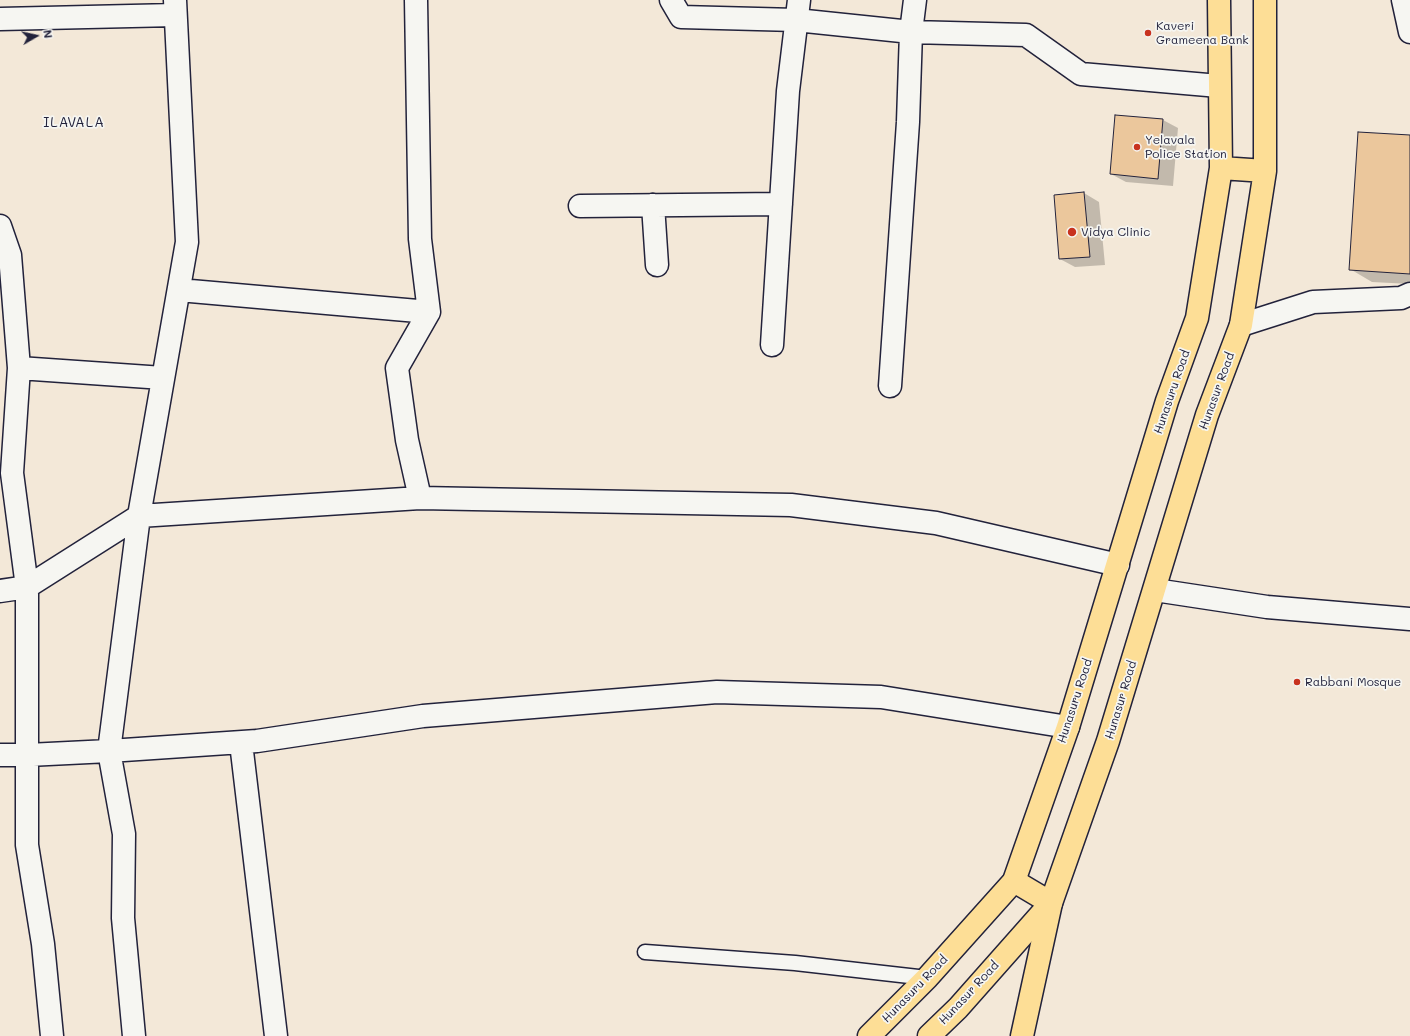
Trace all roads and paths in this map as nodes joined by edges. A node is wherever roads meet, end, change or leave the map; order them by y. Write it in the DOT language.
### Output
graph roads {
  1 [pos="416,0"];
  2 [pos="670,0"];
  3 [pos="915,0"];
  4 [pos="1219,0"];
  5 [pos="1265,0"];
  6 [pos="1403,0"];
  7 [pos="175,8"];
  8 [pos="798,10"];
  9 [pos="0,19"];
  10 [pos="910,32"];
  11 [pos="1410,32"];
  12 [pos="1219,86"];
  13 [pos="1221,168"];
  14 [pos="1265,171"];
  15 [pos="781,204"];
  16 [pos="653,205"];
  17 [pos="580,206"];
  18 [pos="0,226"];
  19 [pos="657,265"];
  20 [pos="179,290"];
  21 [pos="1410,294"];
  22 [pos="429,312"];
  23 [pos="1241,325"];
  24 [pos="772,345"];
  25 [pos="19,368"];
  26 [pos="163,378"];
  27 [pos="890,386"];
  28 [pos="420,498"];
  29 [pos="139,516"];
  30 [pos="1118,565"];
  31 [pos="27,587"];
  32 [pos="1155,590"];
  33 [pos="0,591"];
  34 [pos="1410,619"];
  35 [pos="1068,727"];
  36 [pos="242,742"];
  37 [pos="109,751"];
  38 [pos="0,755"];
  39 [pos="28,755"];
  40 [pos="1014,881"];
  41 [pos="1051,903"];
  42 [pos="645,952"];
  43 [pos="927,978"];
  44 [pos="52,1036"];
  45 [pos="134,1036"];
  46 [pos="276,1036"];
  47 [pos="869,1036"];
  48 [pos="930,1036"];
  49 [pos="1022,1036"];
  1 -- 22 [label="street"];
  2 -- 8 [label="street"];
  3 -- 10 [label="street"];
  4 -- 12 [label="main road, Hunasuru Road"];
  5 -- 14 [label="main road, Hunasur Road"];
  6 -- 11 [label="street"];
  7 -- 9 [label="street"];
  7 -- 20 [label="street"];
  8 -- 10 [label="street"];
  8 -- 15 [label="street"];
  10 -- 12 [label="street"];
  10 -- 27 [label="street"];
  12 -- 13 [label="main road, Hunasuru Road"];
  13 -- 14 [label="main road"];
  13 -- 30 [label="main road, Hunasuru Road"];
  14 -- 23 [label="main road, Hunasur Road"];
  15 -- 16 [label="street"];
  15 -- 24 [label="street"];
  16 -- 17 [label="street"];
  16 -- 19 [label="street"];
  18 -- 25 [label="street"];
  20 -- 22 [label="street"];
  20 -- 26 [label="street"];
  21 -- 23 [label="street"];
  22 -- 28 [label="street"];
  23 -- 32 [label="main road, Hunasur Road"];
  25 -- 26 [label="street"];
  25 -- 31 [label="street"];
  26 -- 29 [label="street"];
  28 -- 29 [label="street"];
  28 -- 30 [label="street"];
  29 -- 31 [label="street"];
  29 -- 37 [label="street"];
  30 -- 35 [label="main road, Hunasuru Road"];
  31 -- 33 [label="street"];
  31 -- 39 [label="street"];
  32 -- 34 [label="street"];
  32 -- 41 [label="main road, Hunasur Road"];
  35 -- 36 [label="street"];
  35 -- 40 [label="main road, Hunasuru Road"];
  36 -- 37 [label="street"];
  36 -- 46 [label="street"];
  37 -- 39 [label="street"];
  37 -- 45 [label="street"];
  38 -- 39 [label="street"];
  39 -- 44 [label="street"];
  40 -- 41 [label="main road"];
  40 -- 43 [label="main road, Hunasuru Road"];
  41 -- 48 [label="main road, Hunasur Road"];
  41 -- 49 [label="main road"];
  42 -- 43 [label="lane"];
  43 -- 47 [label="main road, Hunasuru Road"];
}
